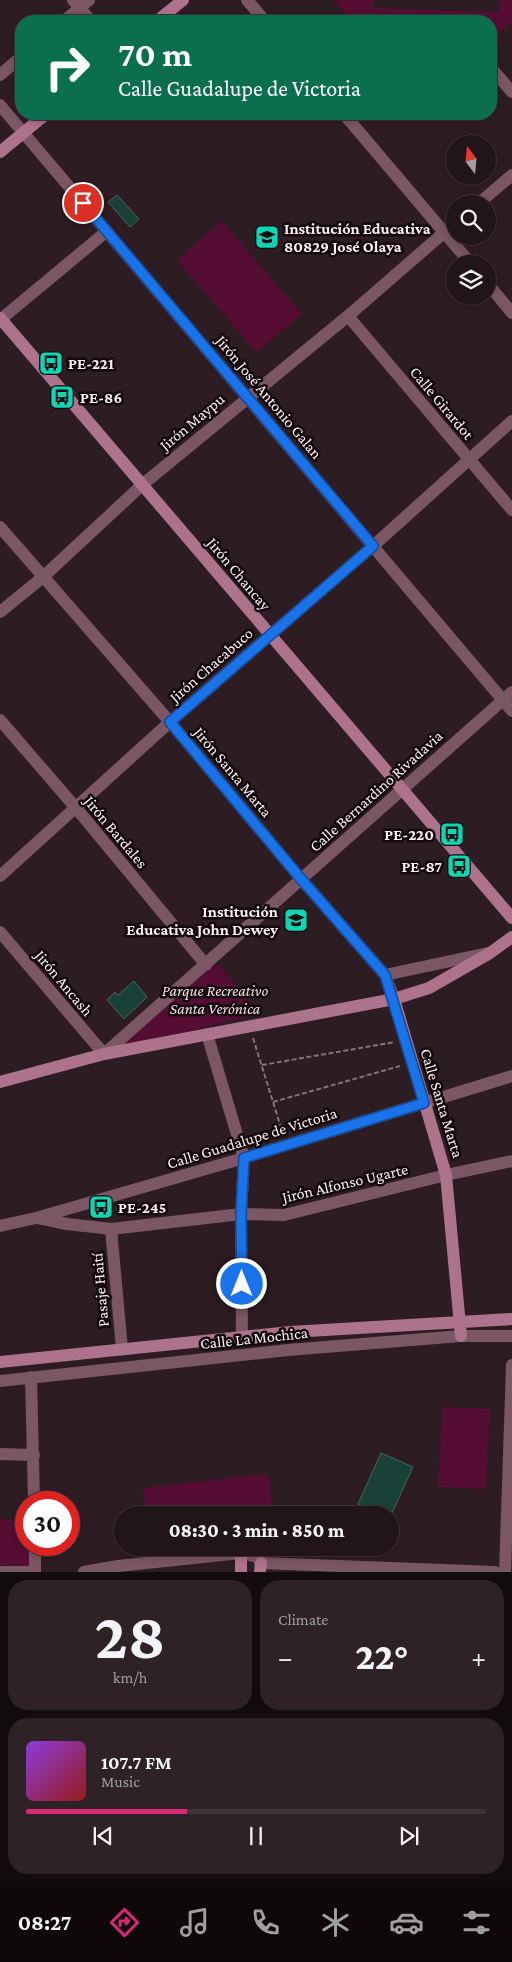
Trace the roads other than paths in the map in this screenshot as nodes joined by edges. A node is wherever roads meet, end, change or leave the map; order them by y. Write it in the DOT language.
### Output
graph roads {
  1 [pos="182,0"];
  2 [pos="247,0"];
  3 [pos="81,3"];
  4 [pos="70,15"];
  5 [pos="88,15"];
  6 [pos="164,15"];
  7 [pos="260,15"];
  8 [pos="15,62"];
  9 [pos="497,75"];
  10 [pos="0,76"];
  11 [pos="512,92"];
  12 [pos="0,105"];
  13 [pos="39,120"];
  14 [pos="349,120"];
  15 [pos="23,133"];
  16 [pos="0,152"];
  17 [pos="512,175"];
  18 [pos="489,195"];
  19 [pos="107,231"];
  20 [pos="444,232"];
  21 [pos="463,255"];
  22 [pos="496,294"];
  23 [pos="512,313"];
  24 [pos="348,316"];
  25 [pos="0,319"];
  26 [pos="247,397"];
  27 [pos="512,421"];
  28 [pos="470,460"];
  29 [pos="142,485"];
  30 [pos="512,510"];
  31 [pos="0,527"];
  32 [pos="373,546"];
  33 [pos="43,577"];
  34 [pos="0,612"];
  35 [pos="269,635"];
  36 [pos="508,696"];
  37 [pos="512,711"];
  38 [pos="0,720"];
  39 [pos="170,722"];
  40 [pos="403,790"];
  41 [pos="76,808"];
  42 [pos="0,876"];
  43 [pos="301,879"];
  44 [pos="512,918"];
  45 [pos="0,932"];
  46 [pos="512,937"];
  47 [pos="490,953"];
  48 [pos="206,965"];
  49 [pos="385,975"];
  50 [pos="394,999"];
  51 [pos="207,1034"];
  52 [pos="104,1054"];
  53 [pos="512,1076"];
  54 [pos="0,1082"];
  55 [pos="424,1103"];
  56 [pos="244,1158"];
  57 [pos="512,1161"];
  58 [pos="446,1175"];
  59 [pos="241,1214"];
  60 [pos="36,1218"];
  61 [pos="0,1226"];
  62 [pos="111,1228"];
  63 [pos="512,1319"];
  64 [pos="460,1322"];
  65 [pos="242,1336"];
  66 [pos="461,1336"];
  67 [pos="512,1336"];
  68 [pos="122,1349"];
  69 [pos="0,1362"];
  70 [pos="512,1365"];
  71 [pos="32,1377"];
  72 [pos="0,1381"];
  73 [pos="0,1454"];
  74 [pos="34,1454"];
  75 [pos="34,1491"];
  76 [pos="509,1544"];
  77 [pos="35,1556"];
  78 [pos="217,1556"];
  79 [pos="240,1556"];
  80 [pos="253,1556"];
  81 [pos="260,1568"];
  82 [pos="118,1569"];
  83 [pos="361,1569"];
  84 [pos="0,1572"];
  85 [pos="31,1572"];
  86 [pos="35,1572"];
  87 [pos="84,1572"];
  88 [pos="241,1572"];
  89 [pos="495,1572"];
  90 [pos="505,1572"];
  1 -- 6 [label="street"];
  2 -- 7 [label="street"];
  3 -- 4 [label="street"];
  3 -- 5 [label="street"];
  8 -- 10 [label="street"];
  9 -- 11 [label="street"];
  12 -- 15 [label="street, Jirón José Antonio Galan"];
  13 -- 15 [label="street"];
  14 -- 20 [label="street"];
  15 -- 16 [label="street"];
  15 -- 19 [label="street, Jirón José Antonio Galan"];
  17 -- 18 [label="street"];
  19 -- 25 [label="street"];
  19 -- 26 [label="street, Jirón José Antonio Galan"];
  20 -- 21 [label="street"];
  20 -- 24 [label="street, Jirón Maypu"];
  22 -- 23 [label="street"];
  24 -- 26 [label="street, Jirón Maypu"];
  24 -- 28 [label="street, Calle Girardot"];
  25 -- 29 [label="street, Jirón Chancay"];
  26 -- 29 [label="street, Jirón Maypu"];
  26 -- 32 [label="street, Jirón José Antonio Galan"];
  27 -- 28 [label="street, Jirón Chacabuco"];
  28 -- 30 [label="street, Calle Girardot"];
  28 -- 32 [label="street, Jirón Chacabuco"];
  29 -- 33 [label="street, Jirón Maypu"];
  29 -- 35 [label="street, Jirón Chancay"];
  31 -- 33 [label="street, Jirón Santa Marta"];
  32 -- 35 [label="street, Jirón Chacabuco"];
  32 -- 36 [label="street, Jirón José Antonio Galan"];
  33 -- 34 [label="street, Jirón Maypu"];
  33 -- 39 [label="street, Jirón Santa Marta"];
  35 -- 39 [label="street, Jirón Chacabuco"];
  35 -- 40 [label="street, Jirón Chancay"];
  36 -- 37 [label="street, Jirón José Antonio Galan"];
  36 -- 40 [label="street, Calle Bernardino Rivadavia"];
  38 -- 41 [label="street, Jirón Bardales"];
  39 -- 41 [label="street, Jirón Chacabuco"];
  39 -- 43 [label="street, Jirón Santa Marta"];
  40 -- 43 [label="street, Calle Bernardino Rivadavia"];
  40 -- 44 [label="street, Jirón Chancay"];
  41 -- 42 [label="street, Jirón Chacabuco"];
  41 -- 48 [label="street, Jirón Bardales"];
  43 -- 48 [label="street, Calle Bernardino Rivadavia"];
  43 -- 49 [label="street, Jirón Santa Marta"];
  45 -- 52 [label="street, Jirón Ancash"];
  46 -- 47 [label="street"];
  47 -- 49 [label="street"];
  47 -- 50 [label="street"];
  48 -- 52 [label="street, Calle Bernardino Rivadavia"];
  49 -- 50 [label="street, Jirón Santa Marta"];
  50 -- 51 [label="street"];
  50 -- 55 [label="street, Calle Santa Marta"];
  51 -- 52 [label="street"];
  51 -- 56 [label="street"];
  52 -- 54 [label="street"];
  53 -- 55 [label="street, Calle Guadalupe de Victoria"];
  55 -- 56 [label="street, Calle Guadalupe de Victoria"];
  55 -- 58 [label="street, Calle Santa Marta"];
  56 -- 59 [label="street"];
  56 -- 60 [label="street, Calle Guadalupe de Victoria"];
  57 -- 58 [label="street, Jirón Alfonso Ugarte"];
  58 -- 59 [label="street, Jirón Alfonso Ugarte"];
  58 -- 64 [label="street, Calle Santa Marta"];
  59 -- 62 [label="street, Jirón Alfonso Ugarte"];
  59 -- 65 [label="street"];
  60 -- 61 [label="street, Calle Guadalupe de Victoria"];
  60 -- 62 [label="street, Jirón Alfonso Ugarte"];
  62 -- 68 [label="street, Pasaje Haití"];
  63 -- 64 [label="street, Calle La Mochica"];
  64 -- 65 [label="street, Calle La Mochica"];
  64 -- 66 [label="street, Calle Santa Marta"];
  65 -- 68 [label="street, Calle La Mochica"];
  66 -- 67 [label="street, Calle La Mochica"];
  66 -- 71 [label="street, Calle La Mochica"];
  68 -- 69 [label="street, Calle La Mochica"];
  70 -- 76 [label="street"];
  71 -- 72 [label="street, Calle La Mochica"];
  71 -- 74 [label="street"];
  73 -- 74 [label="street"];
  74 -- 75 [label="street"];
  76 -- 90 [label="street"];
  77 -- 86 [label="street"];
  78 -- 82 [label="street"];
  79 -- 88 [label="street"];
  80 -- 81 [label="street"];
  81 -- 83 [label="street"];
  82 -- 87 [label="street"];
  83 -- 89 [label="street"];
  84 -- 85 [label="street"];
}
